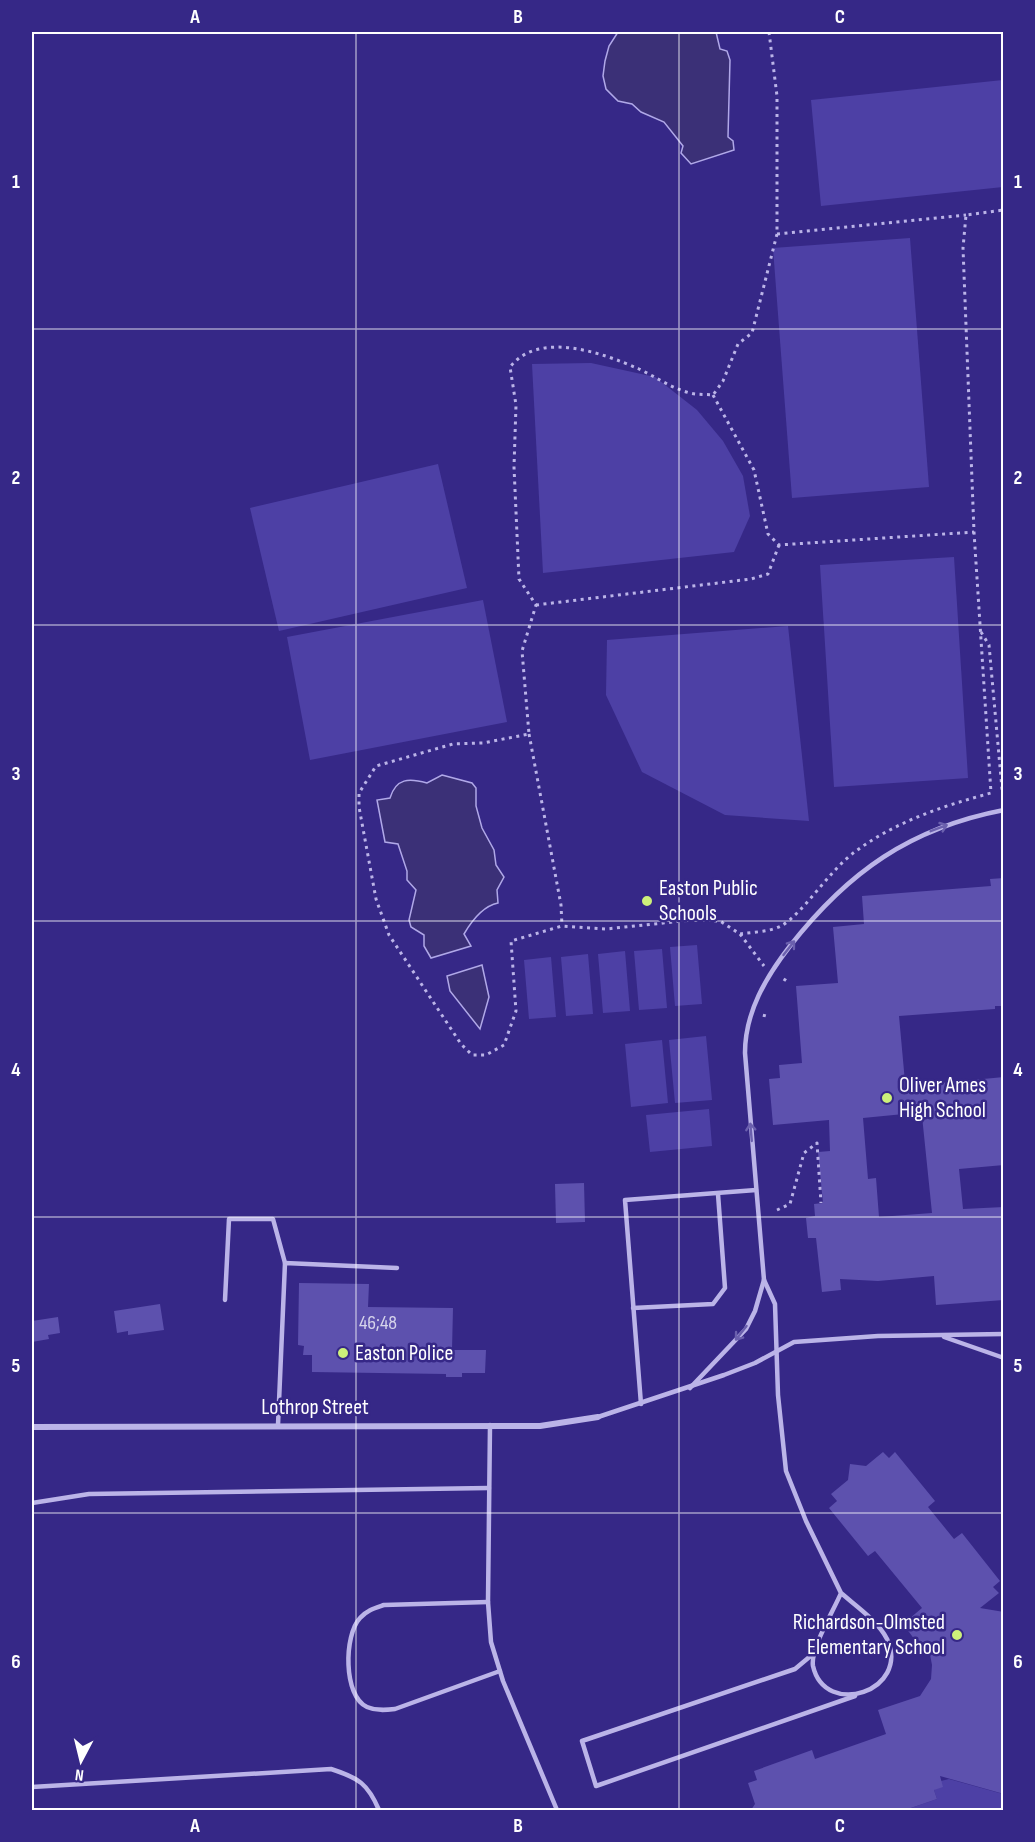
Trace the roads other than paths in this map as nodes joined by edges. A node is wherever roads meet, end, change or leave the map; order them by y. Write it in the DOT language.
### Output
graph roads {
  1 [pos="1004,810"];
  2 [pos="756,1190"];
  3 [pos="718,1194"];
  4 [pos="285,1263"];
  5 [pos="397,1268"];
  6 [pos="764,1280"];
  7 [pos="225,1300"];
  8 [pos="633,1308"];
  9 [pos="1004,1334"];
  10 [pos="939,1335"];
  11 [pos="776,1350"];
  12 [pos="1004,1358"];
  13 [pos="690,1388"];
  14 [pos="641,1404"];
  15 [pos="598,1417"];
  16 [pos="278,1425"];
  17 [pos="490,1425"];
  18 [pos="32,1427"];
  19 [pos="489,1488"];
  20 [pos="32,1503"];
  21 [pos="842,1593"];
  22 [pos="488,1602"];
  23 [pos="813,1654"];
  24 [pos="500,1671"];
  25 [pos="860,1694"];
  26 [pos="32,1787"];
  27 [pos="379,1810"];
  28 [pos="557,1810"];
  2 -- 1 [label="lane, one-way"];
  2 -- 3 [label="lane"];
  2 -- 6 [label="lane"];
  3 -- 8 [label="lane"];
  3 -- 8 [label="lane"];
  4 -- 5 [label="lane"];
  4 -- 7 [label="lane"];
  4 -- 16 [label="lane"];
  6 -- 11 [label="lane"];
  6 -- 13 [label="lane, one-way"];
  8 -- 14 [label="lane"];
  9 -- 10 [label="lane"];
  10 -- 11 [label="lane"];
  10 -- 12 [label="lane"];
  11 -- 13 [label="lane"];
  11 -- 21 [label="lane"];
  13 -- 14 [label="lane"];
  14 -- 15 [label="lane"];
  15 -- 17 [label="street, Lothrop Street"];
  16 -- 17 [label="street, Lothrop Street"];
  16 -- 18 [label="street, Lothrop Street"];
  17 -- 19 [label="lane"];
  19 -- 20 [label="lane"];
  19 -- 22 [label="lane"];
  21 -- 23 [label="lane"];
  21 -- 25 [label="lane"];
  22 -- 24 [label="lane"];
  22 -- 24 [label="lane"];
  23 -- 25 [label="lane"];
  23 -- 25 [label="lane"];
  24 -- 28 [label="lane"];
  26 -- 27 [label="lane"];
}
